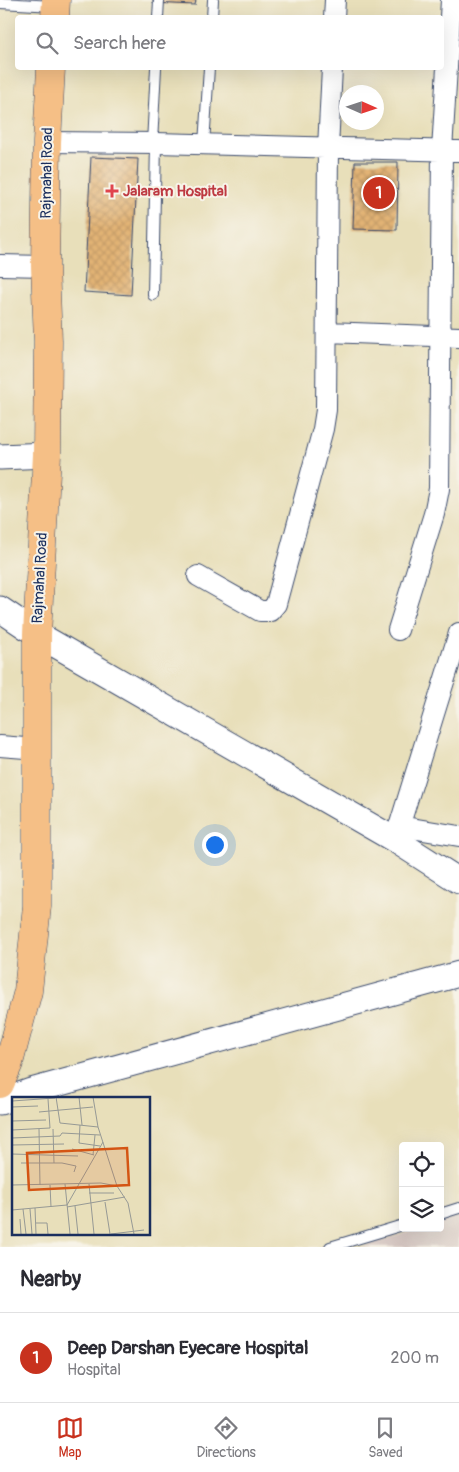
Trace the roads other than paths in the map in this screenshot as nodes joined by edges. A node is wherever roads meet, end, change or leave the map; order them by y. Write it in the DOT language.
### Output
graph roads {
  1 [pos="159,0"];
  2 [pos="213,0"];
  3 [pos="335,0"];
  4 [pos="451,0"];
  5 [pos="0,3"];
  6 [pos="55,8"];
  7 [pos="158,15"];
  8 [pos="212,15"];
  9 [pos="334,15"];
  10 [pos="51,70"];
  11 [pos="156,70"];
  12 [pos="209,70"];
  13 [pos="332,70"];
  14 [pos="47,142"];
  15 [pos="154,143"];
  16 [pos="204,144"];
  17 [pos="328,148"];
  18 [pos="451,151"];
  19 [pos="0,266"];
  20 [pos="45,266"];
  21 [pos="153,295"];
  22 [pos="327,332"];
  23 [pos="450,337"];
  24 [pos="47,455"];
  25 [pos="0,457"];
  26 [pos="198,576"];
  27 [pos="0,609"];
  28 [pos="398,630"];
  29 [pos="459,633"];
  30 [pos="37,634"];
  31 [pos="0,746"];
  32 [pos="38,749"];
  33 [pos="397,833"];
  34 [pos="459,836"];
  35 [pos="459,881"];
  36 [pos="459,974"];
  37 [pos="0,1084"];
  38 [pos="14,1097"];
  39 [pos="12,1098"];
  40 [pos="0,1102"];
  41 [pos="459,1208"];
  42 [pos="444,1213"];
  43 [pos="399,1226"];
  44 [pos="330,1247"];
  1 -- 7 [label="lane"];
  2 -- 8 [label="lane"];
  3 -- 9 [label="street"];
  4 -- 18 [label="street"];
  5 -- 6 [label="lane"];
  10 -- 14 [label="main road, Rajmahal Road"];
  11 -- 15 [label="lane"];
  12 -- 16 [label="lane"];
  13 -- 17 [label="street"];
  14 -- 15 [label="street"];
  14 -- 20 [label="main road, Rajmahal Road"];
  15 -- 16 [label="street"];
  15 -- 21 [label="lane"];
  16 -- 17 [label="street"];
  17 -- 18 [label="street"];
  17 -- 22 [label="street"];
  18 -- 23 [label="street"];
  19 -- 20 [label="street"];
  20 -- 24 [label="main road, Rajmahal Road"];
  22 -- 23 [label="street"];
  22 -- 26 [label="street"];
  23 -- 28 [label="street"];
  24 -- 25 [label="street"];
  24 -- 30 [label="main road, Rajmahal Road"];
  27 -- 30 [label="street"];
  29 -- 33 [label="street"];
  30 -- 32 [label="main road, Rajmahal Road"];
  30 -- 33 [label="street"];
  31 -- 32 [label="street"];
  32 -- 37 [label="main road, Rajmahal Road"];
  33 -- 34 [label="street"];
  33 -- 35 [label="street"];
  36 -- 38 [label="street"];
  39 -- 40 [label="street"];
  41 -- 42 [label="lane"];
  43 -- 44 [label="lane"];
}
